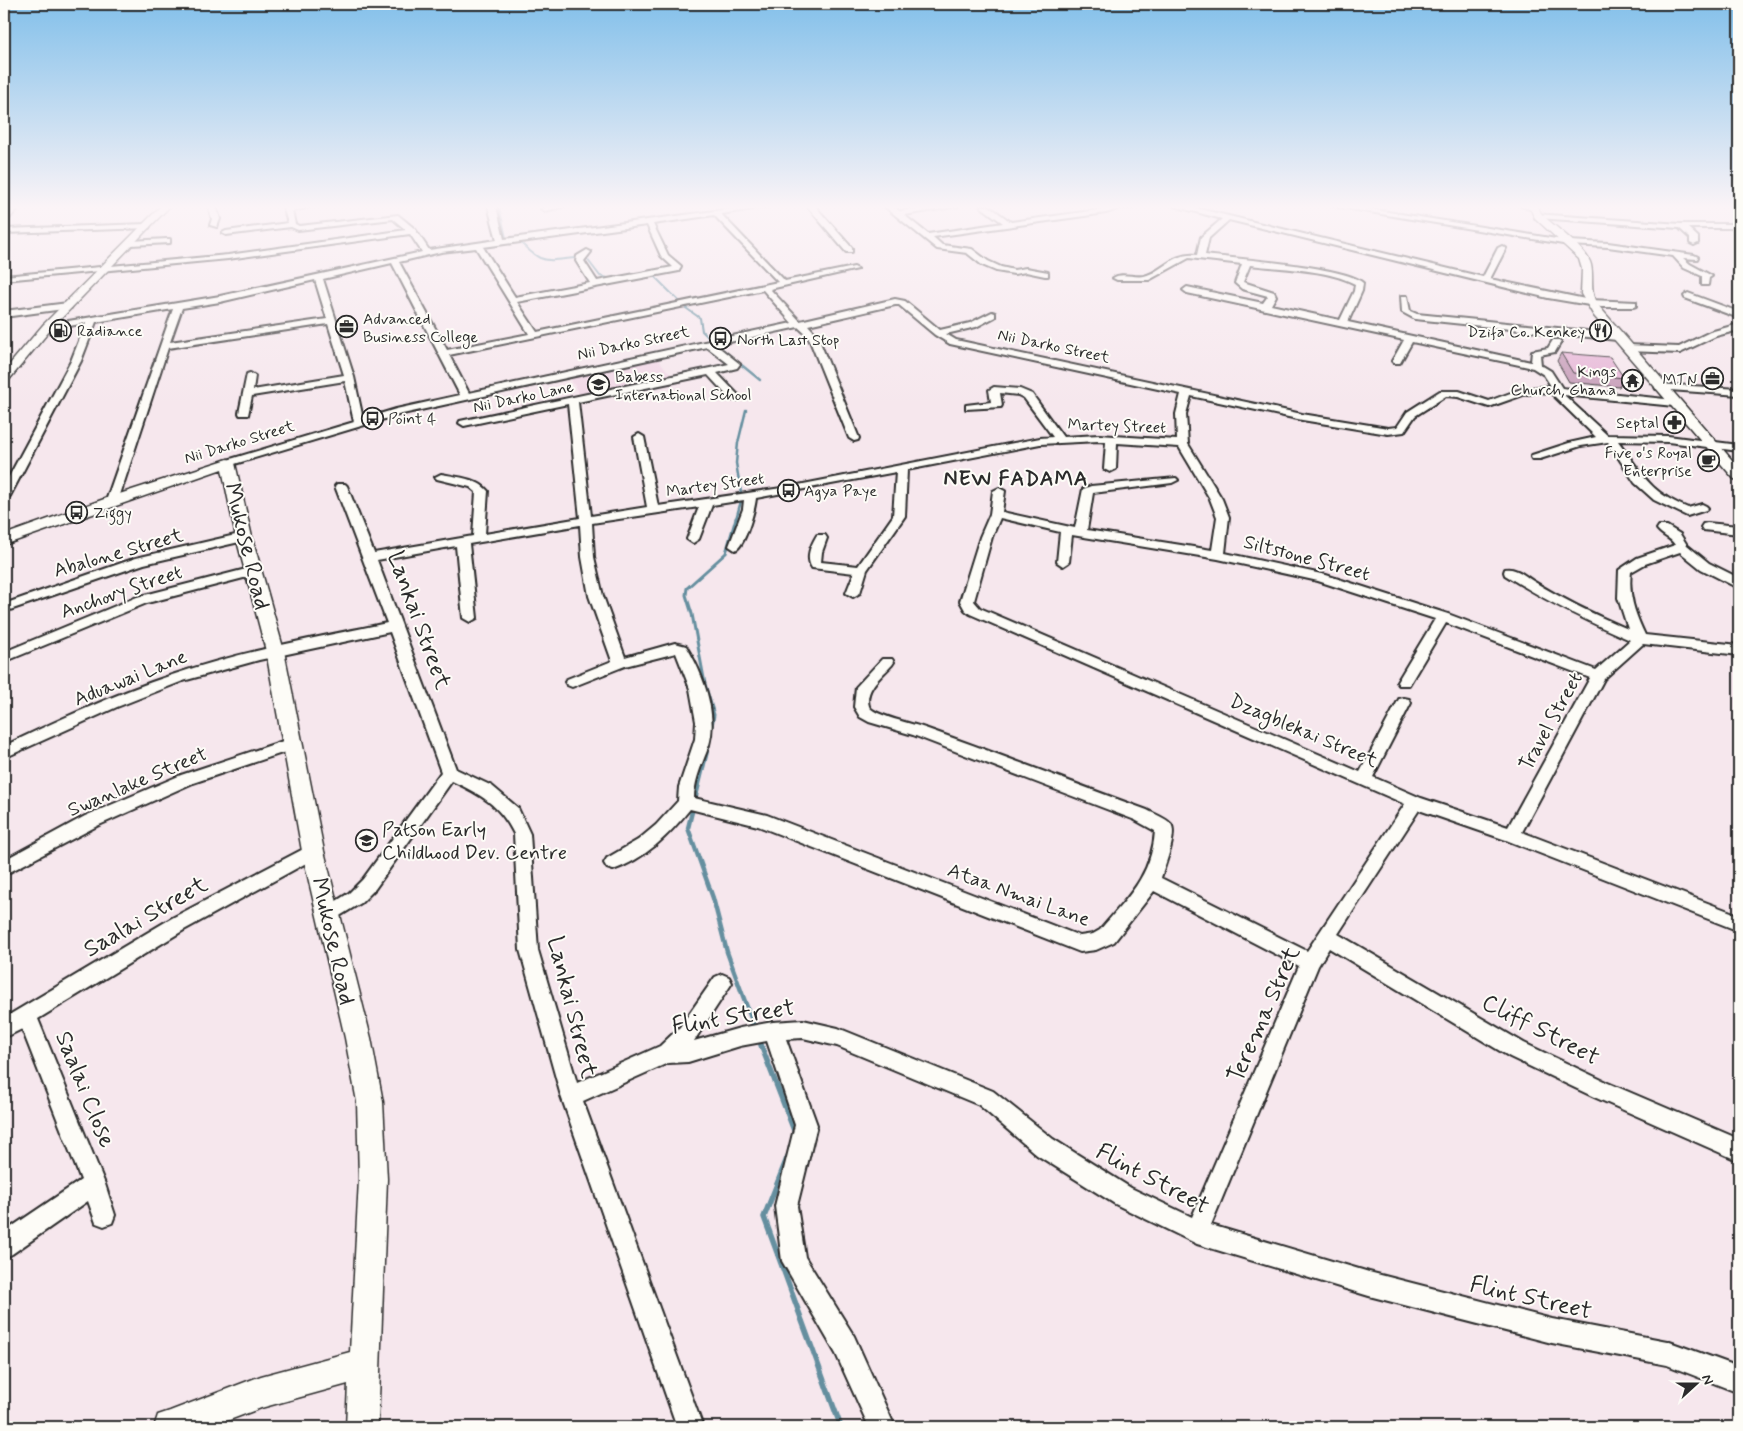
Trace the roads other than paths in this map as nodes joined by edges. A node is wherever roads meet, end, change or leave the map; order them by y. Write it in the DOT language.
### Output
graph roads {
  1 [pos="57,273"];
  2 [pos="100,273"];
  3 [pos="337,273"];
  4 [pos="401,273"];
  5 [pos="495,273"];
  6 [pos="588,273"];
  7 [pos="660,273"];
  8 [pos="774,273"];
  9 [pos="835,273"];
  10 [pos="1039,273"];
  11 [pos="1155,273"];
  12 [pos="1244,273"];
  13 [pos="1330,273"];
  14 [pos="1455,273"];
  15 [pos="1489,273"];
  16 [pos="1588,273"];
  17 [pos="1701,273"];
  18 [pos="1045,274"];
  19 [pos="318,277"];
  20 [pos="4,278"];
  21 [pos="1117,278"];
  22 [pos="1485,280"];
  23 [pos="784,283"];
  24 [pos="1705,283"];
  25 [pos="595,284"];
  26 [pos="764,287"];
  27 [pos="1187,290"];
  28 [pos="1688,296"];
  29 [pos="1404,298"];
  30 [pos="512,300"];
  31 [pos="72,302"];
  32 [pos="1592,303"];
  33 [pos="1633,304"];
  34 [pos="1266,305"];
  35 [pos="178,306"];
  36 [pos="4,314"];
  37 [pos="992,315"];
  38 [pos="1739,315"];
  39 [pos="92,320"];
  40 [pos="332,321"];
  41 [pos="1343,322"];
  42 [pos="798,324"];
  43 [pos="47,327"];
  44 [pos="1739,327"];
  45 [pos="938,333"];
  46 [pos="534,334"];
  47 [pos="1617,337"];
  48 [pos="1409,339"];
  49 [pos="1556,342"];
  50 [pos="709,344"];
  51 [pos="164,346"];
  52 [pos="1627,348"];
  53 [pos="443,354"];
  54 [pos="1397,361"];
  55 [pos="1536,366"];
  56 [pos="710,372"];
  57 [pos="250,376"];
  58 [pos="4,378"];
  59 [pos="349,378"];
  60 [pos="1660,387"];
  61 [pos="1555,390"];
  62 [pos="1187,392"];
  63 [pos="1739,392"];
  64 [pos="248,394"];
  65 [pos="466,396"];
  66 [pos="735,398"];
  67 [pos="573,401"];
  68 [pos="1674,403"];
  69 [pos="970,407"];
  70 [pos="244,413"];
  71 [pos="360,422"];
  72 [pos="464,424"];
  73 [pos="639,437"];
  74 [pos="854,438"];
  75 [pos="1112,439"];
  76 [pos="1608,439"];
  77 [pos="1060,440"];
  78 [pos="1183,444"];
  79 [pos="1712,444"];
  80 [pos="1739,448"];
  81 [pos="1536,457"];
  82 [pos="228,463"];
  83 [pos="902,467"];
  84 [pos="1110,469"];
  85 [pos="1739,476"];
  86 [pos="441,477"];
  87 [pos="1172,480"];
  88 [pos="340,486"];
  89 [pos="999,491"];
  90 [pos="4,496"];
  91 [pos="751,496"];
  92 [pos="112,501"];
  93 [pos="707,502"];
  94 [pos="1702,508"];
  95 [pos="653,509"];
  96 [pos="996,514"];
  97 [pos="586,520"];
  98 [pos="1707,527"];
  99 [pos="1066,530"];
  100 [pos="1663,530"];
  101 [pos="1739,530"];
  102 [pos="1081,531"];
  103 [pos="244,537"];
  104 [pos="479,538"];
  105 [pos="821,538"];
  106 [pos="693,539"];
  107 [pos="4,540"];
  108 [pos="462,541"];
  109 [pos="735,546"];
  110 [pos="1682,547"];
  111 [pos="1218,555"];
  112 [pos="370,558"];
  113 [pos="1063,562"];
  114 [pos="861,570"];
  115 [pos="254,571"];
  116 [pos="1510,572"];
  117 [pos="1739,582"];
  118 [pos="853,593"];
  119 [pos="4,608"];
  120 [pos="470,618"];
  121 [pos="1443,618"];
  122 [pos="396,626"];
  123 [pos="1640,639"];
  124 [pos="1739,650"];
  125 [pos="275,651"];
  126 [pos="4,657"];
  127 [pos="887,662"];
  128 [pos="620,663"];
  129 [pos="1598,676"];
  130 [pos="572,682"];
  131 [pos="1404,682"];
  132 [pos="1404,703"];
  133 [pos="292,744"];
  134 [pos="4,752"];
  135 [pos="449,773"];
  136 [pos="1364,780"];
  137 [pos="1415,802"];
  138 [pos="688,803"];
  139 [pos="1512,835"];
  140 [pos="313,851"];
  141 [pos="613,863"];
  142 [pos="4,868"];
  143 [pos="1151,881"];
  144 [pos="328,915"];
  145 [pos="1739,923"];
  146 [pos="1327,937"];
  147 [pos="1310,962"];
  148 [pos="722,984"];
  149 [pos="26,1015"];
  150 [pos="4,1029"];
  151 [pos="774,1032"];
  152 [pos="667,1053"];
  153 [pos="571,1096"];
  154 [pos="1739,1150"];
  155 [pos="94,1184"];
  156 [pos="104,1215"];
  157 [pos="1197,1232"];
  158 [pos="4,1246"];
  159 [pos="366,1363"];
  160 [pos="1739,1380"];
  161 [pos="170,1427"];
  162 [pos="362,1427"];
  163 [pos="690,1427"];
  164 [pos="882,1427"];
  1 -- 20 [label="street"];
  2 -- 31 [label="street"];
  3 -- 19 [label="street"];
  4 -- 53 [label="street"];
  5 -- 30 [label="street"];
  6 -- 25 [label="street"];
  7 -- 25 [label="street"];
  8 -- 23 [label="street"];
  9 -- 23 [label="street"];
  10 -- 18 [label="street"];
  11 -- 21 [label="street"];
  12 -- 34 [label="street"];
  13 -- 41 [label="street"];
  14 -- 22 [label="street"];
  15 -- 22 [label="street"];
  16 -- 32 [label="street"];
  17 -- 24 [label="street"];
  19 -- 35 [label="street"];
  19 -- 40 [label="street"];
  22 -- 32 [label="street"];
  23 -- 26 [label="street"];
  25 -- 30 [label="street"];
  26 -- 42 [label="street"];
  26 -- 46 [label="street"];
  27 -- 34 [label="street"];
  28 -- 38 [label="street"];
  29 -- 47 [label="street"];
  30 -- 46 [label="street"];
  31 -- 36 [label="street"];
  31 -- 43 [label="street"];
  32 -- 33 [label="street"];
  32 -- 47 [label="street"];
  34 -- 41 [label="street"];
  35 -- 39 [label="street"];
  35 -- 51 [label="street"];
  37 -- 45 [label="street"];
  39 -- 43 [label="street"];
  39 -- 90 [label="street"];
  40 -- 51 [label="street"];
  40 -- 59 [label="street"];
  41 -- 48 [label="street"];
  42 -- 45 [label="street, Nii Darko Street"];
  42 -- 50 [label="street, Nii Darko Street"];
  42 -- 74 [label="street"];
  43 -- 58 [label="street"];
  44 -- 52 [label="street"];
  45 -- 62 [label="street, Nii Darko Street"];
  46 -- 53 [label="street"];
  47 -- 52 [label="street"];
  48 -- 54 [label="street"];
  48 -- 55 [label="street"];
  49 -- 55 [label="street"];
  50 -- 56 [label="street, Nii Darko Lane"];
  50 -- 65 [label="street, Nii Darko Street"];
  51 -- 92 [label="street"];
  52 -- 60 [label="street"];
  53 -- 65 [label="street"];
  55 -- 61 [label="street"];
  56 -- 66 [label="street"];
  56 -- 67 [label="street, Nii Darko Lane"];
  57 -- 64 [label="street"];
  59 -- 64 [label="street"];
  59 -- 71 [label="street"];
  60 -- 63 [label="street"];
  60 -- 68 [label="street"];
  61 -- 62 [label="street, Nii Darko Street"];
  61 -- 68 [label="street"];
  61 -- 76 [label="street"];
  62 -- 78 [label="street"];
  64 -- 70 [label="street"];
  65 -- 71 [label="street, Nii Darko Street"];
  67 -- 72 [label="street, Nii Darko Lane"];
  67 -- 97 [label="street"];
  68 -- 79 [label="street"];
  69 -- 77 [label="street"];
  71 -- 82 [label="street, Nii Darko Street"];
  73 -- 95 [label="street"];
  75 -- 77 [label="street, Martey Street"];
  75 -- 78 [label="street, Martey Street"];
  75 -- 84 [label="street"];
  76 -- 79 [label="street"];
  76 -- 81 [label="street"];
  76 -- 94 [label="street"];
  77 -- 83 [label="street, Martey Street"];
  78 -- 111 [label="street"];
  79 -- 80 [label="street"];
  79 -- 85 [label="street"];
  82 -- 92 [label="street, Nii Darko Street"];
  82 -- 103 [label="street, Mukose Road"];
  83 -- 91 [label="street, Martey Street"];
  83 -- 114 [label="street"];
  86 -- 104 [label="street"];
  87 -- 102 [label="street"];
  88 -- 112 [label="street, Lankai Street"];
  89 -- 96 [label="street, Dzagblekai Street"];
  91 -- 93 [label="street, Martey Street"];
  91 -- 109 [label="street"];
  92 -- 107 [label="street, Nii Darko Street"];
  93 -- 95 [label="street, Martey Street"];
  93 -- 106 [label="street"];
  95 -- 97 [label="street, Martey Street"];
  96 -- 99 [label="street, Siltstone Street"];
  96 -- 136 [label="street, Dzagblekai Street"];
  97 -- 104 [label="street, Martey Street"];
  97 -- 128 [label="street"];
  98 -- 101 [label="street"];
  99 -- 102 [label="street, Siltstone Street"];
  99 -- 113 [label="street"];
  100 -- 110 [label="street"];
  102 -- 111 [label="street, Siltstone Street"];
  103 -- 115 [label="street, Mukose Road"];
  103 -- 119 [label="street, Abalone Street"];
  104 -- 108 [label="street, Martey Street"];
  105 -- 114 [label="street"];
  108 -- 112 [label="street, Martey Street"];
  108 -- 120 [label="street"];
  110 -- 117 [label="street"];
  110 -- 123 [label="street"];
  111 -- 121 [label="street, Siltstone Street"];
  112 -- 122 [label="street, Lankai Street"];
  114 -- 118 [label="street"];
  115 -- 125 [label="street, Mukose Road"];
  115 -- 126 [label="street, Anchovy Street"];
  116 -- 123 [label="street"];
  121 -- 129 [label="street, Siltstone Street"];
  121 -- 131 [label="street"];
  122 -- 125 [label="street, Aduawai Lane"];
  122 -- 135 [label="street, Lankai Street"];
  123 -- 124 [label="street"];
  123 -- 129 [label="street, Travel Street"];
  125 -- 133 [label="street, Mukose Road"];
  125 -- 134 [label="street, Aduawai Lane"];
  127 -- 143 [label="street, Ataa Nmai Lane"];
  128 -- 130 [label="street"];
  128 -- 138 [label="street"];
  129 -- 139 [label="street, Travel Street"];
  132 -- 136 [label="street"];
  133 -- 140 [label="street, Mukose Road"];
  133 -- 142 [label="street, Swanlake Street"];
  135 -- 144 [label="street"];
  135 -- 153 [label="street, Lankai Street"];
  136 -- 137 [label="street, Dzagblekai Street"];
  137 -- 139 [label="street, Dzagblekai Street"];
  137 -- 146 [label="street, Terema Stret"];
  138 -- 141 [label="street"];
  138 -- 143 [label="street, Ataa Nmai Lane"];
  139 -- 145 [label="street, Dzagblekai Street"];
  140 -- 144 [label="street, Mukose Road"];
  140 -- 149 [label="street, Saalai Street"];
  143 -- 147 [label="street"];
  144 -- 159 [label="street, Mukose Road"];
  146 -- 147 [label="street, Terema Stret"];
  146 -- 154 [label="street, Cliff Street"];
  147 -- 157 [label="street, Terema Stret"];
  148 -- 152 [label="street"];
  149 -- 150 [label="street, Saalai Street"];
  149 -- 155 [label="street, Saalai Close"];
  151 -- 152 [label="street, Flint Street"];
  151 -- 157 [label="street, Flint Street"];
  151 -- 164 [label="street"];
  152 -- 153 [label="street, Flint Street"];
  153 -- 163 [label="street, Lankai Street"];
  155 -- 156 [label="street, Saalai Close"];
  155 -- 158 [label="street"];
  157 -- 160 [label="street, Flint Street"];
  159 -- 161 [label="street"];
  159 -- 162 [label="street, Mukose Road"];
}
